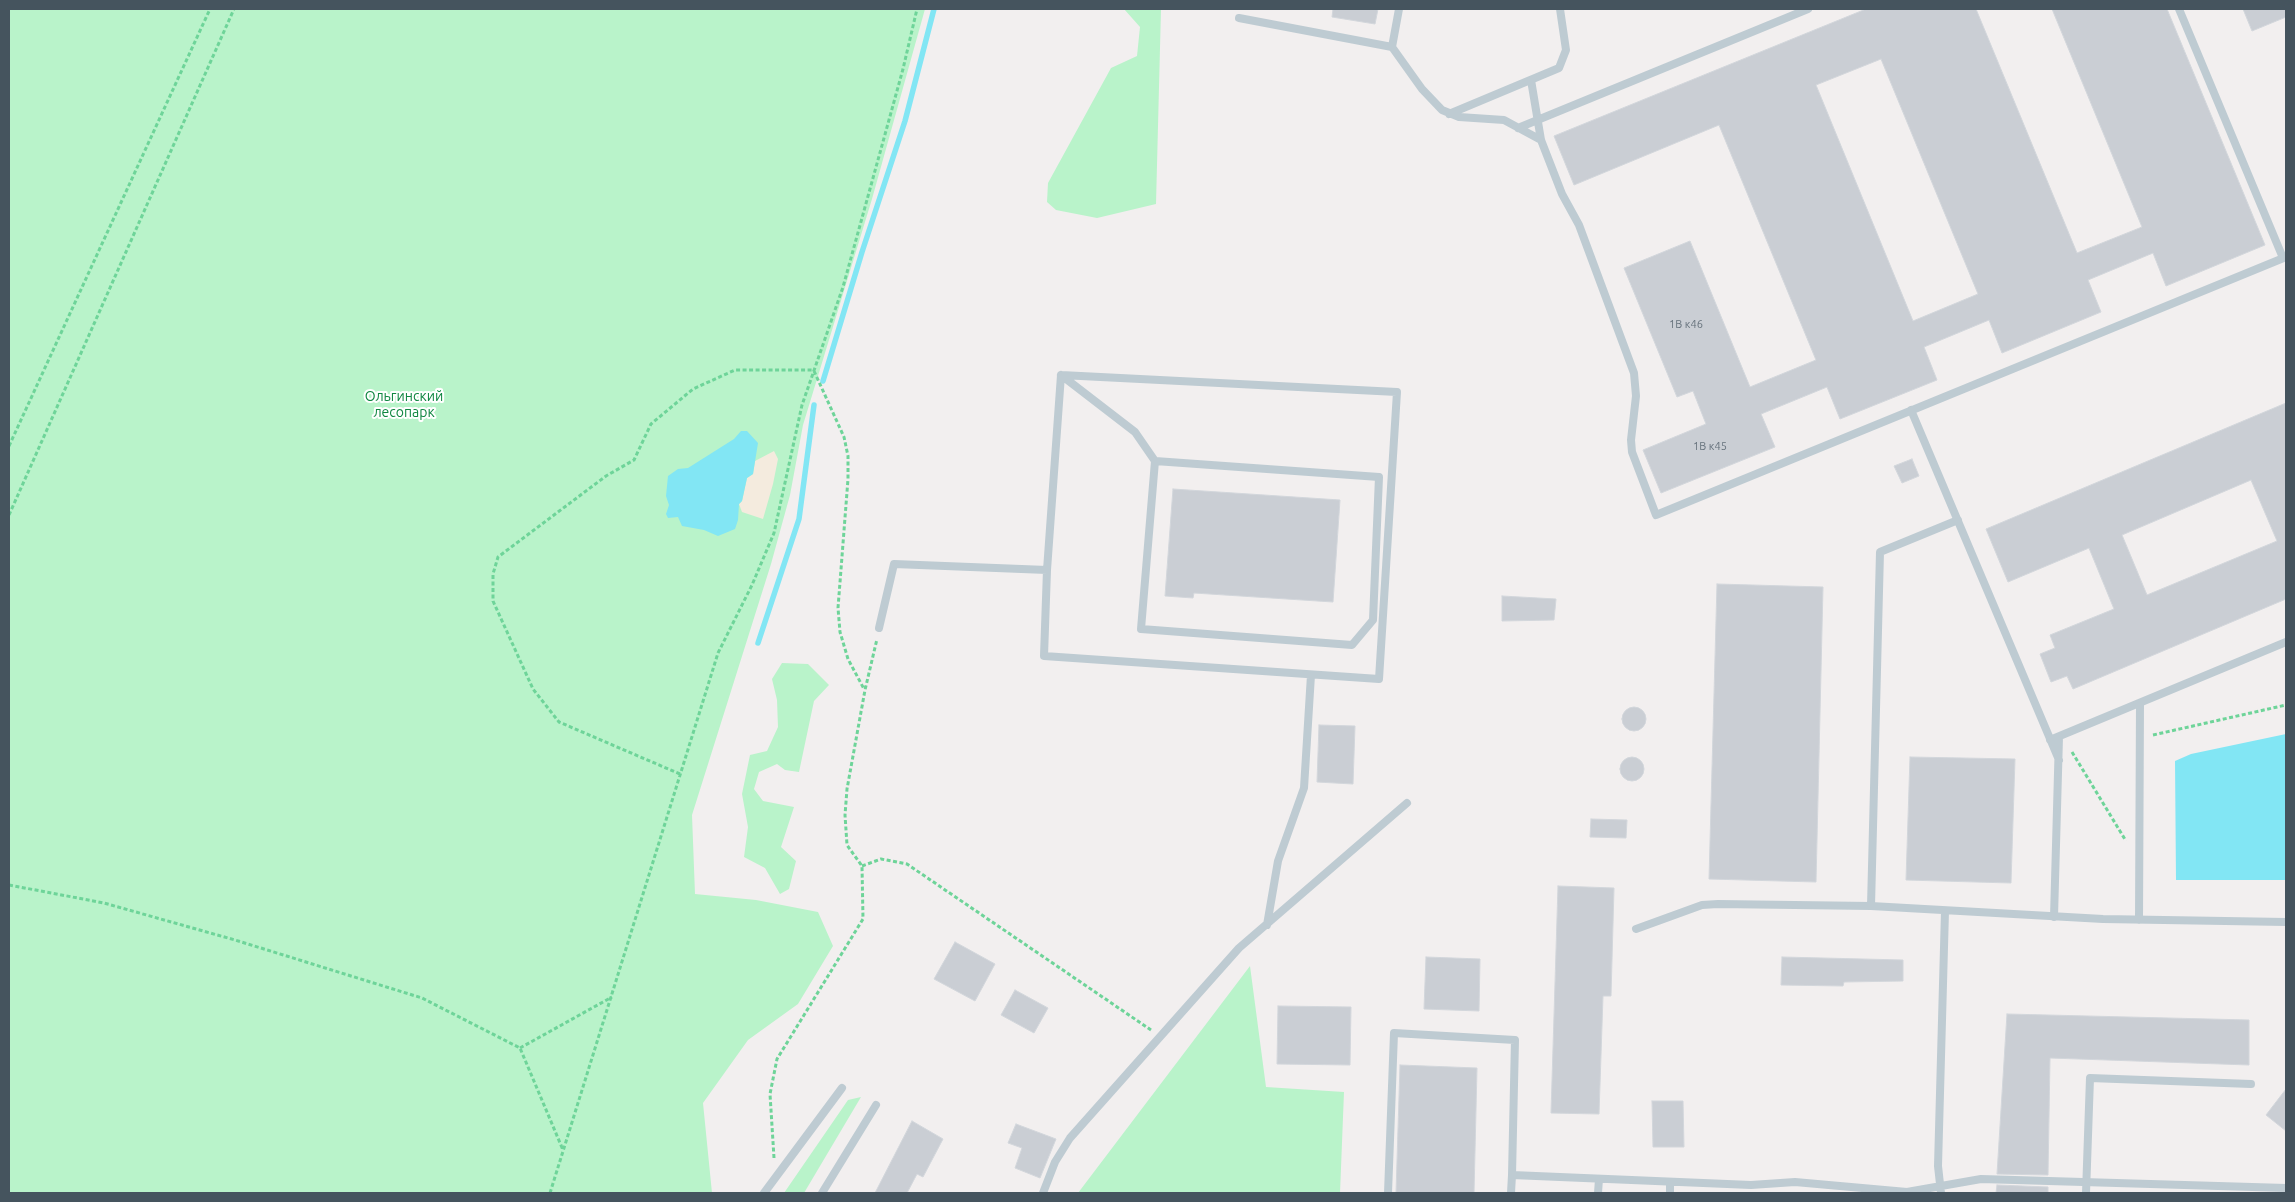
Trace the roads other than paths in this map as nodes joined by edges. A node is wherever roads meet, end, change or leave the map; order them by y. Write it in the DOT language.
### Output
graph roads {
  1 [pos="1399,9"];
  2 [pos="1560,9"];
  3 [pos="1808,9"];
  4 [pos="2179,9"];
  5 [pos="1239,18"];
  6 [pos="1392,47"];
  7 [pos="1530,80"];
  8 [pos="1450,114"];
  9 [pos="1538,120"];
  10 [pos="1518,128"];
  11 [pos="1541,140"];
  12 [pos="2285,257"];
  13 [pos="1061,375"];
  14 [pos="1911,410"];
  15 [pos="1155,461"];
  16 [pos="1958,520"];
  17 [pos="1047,570"];
  18 [pos="879,631"];
  19 [pos="2286,642"];
  20 [pos="1311,675"];
  21 [pos="2140,703"];
  22 [pos="2059,737"];
  23 [pos="2050,740"];
  24 [pos="2059,760"];
  25 [pos="1406,803"];
  26 [pos="1871,906"];
  27 [pos="1945,911"];
  28 [pos="2054,917"];
  29 [pos="2139,920"];
  30 [pos="2286,922"];
  31 [pos="1267,925"];
  32 [pos="1636,929"];
  33 [pos="2251,1084"];
  34 [pos="842,1088"];
  35 [pos="876,1105"];
  36 [pos="1512,1175"];
  37 [pos="1599,1179"];
  38 [pos="2086,1181"];
  39 [pos="1670,1182"];
  40 [pos="2286,1188"];
  41 [pos="1941,1190"];
  42 [pos="764,1193"];
  43 [pos="822,1193"];
  44 [pos="1043,1193"];
  45 [pos="1388,1193"];
  46 [pos="1511,1193"];
  47 [pos="1598,1193"];
  48 [pos="1670,1193"];
  49 [pos="2086,1193"];
  1 -- 6 [label="lane"];
  2 -- 7 [label="lane"];
  3 -- 9 [label="lane"];
  4 -- 12 [label="lane"];
  5 -- 6 [label="lane"];
  6 -- 8 [label="lane"];
  7 -- 8 [label="lane"];
  7 -- 9 [label="lane"];
  8 -- 10 [label="lane"];
  9 -- 10 [label="lane"];
  9 -- 11 [label="lane"];
  10 -- 11 [label="lane"];
  11 -- 14 [label="lane"];
  12 -- 14 [label="lane"];
  13 -- 15 [label="lane"];
  13 -- 17 [label="lane"];
  13 -- 20 [label="lane"];
  14 -- 16 [label="lane"];
  15 -- 15 [label="lane"];
  16 -- 23 [label="lane"];
  16 -- 26 [label="lane"];
  17 -- 18 [label="lane"];
  17 -- 20 [label="lane"];
  19 -- 21 [label="lane"];
  20 -- 31 [label="lane"];
  21 -- 22 [label="lane"];
  21 -- 29 [label="lane"];
  22 -- 23 [label="lane"];
  22 -- 24 [label="lane"];
  23 -- 24 [label="lane"];
  24 -- 28 [label="lane"];
  25 -- 31 [label="lane"];
  26 -- 27 [label="lane"];
  26 -- 32 [label="lane"];
  27 -- 28 [label="lane"];
  27 -- 41 [label="lane"];
  28 -- 29 [label="lane"];
  29 -- 30 [label="lane"];
  31 -- 44 [label="lane"];
  33 -- 38 [label="lane"];
  34 -- 42 [label="lane"];
  35 -- 43 [label="lane"];
  36 -- 37 [label="lane"];
  36 -- 45 [label="lane"];
  36 -- 46 [label="lane"];
  37 -- 39 [label="lane"];
  37 -- 47 [label="lane"];
  38 -- 40 [label="lane"];
  38 -- 41 [label="lane"];
  38 -- 49 [label="lane"];
  39 -- 41 [label="lane"];
  39 -- 48 [label="lane"];
}
